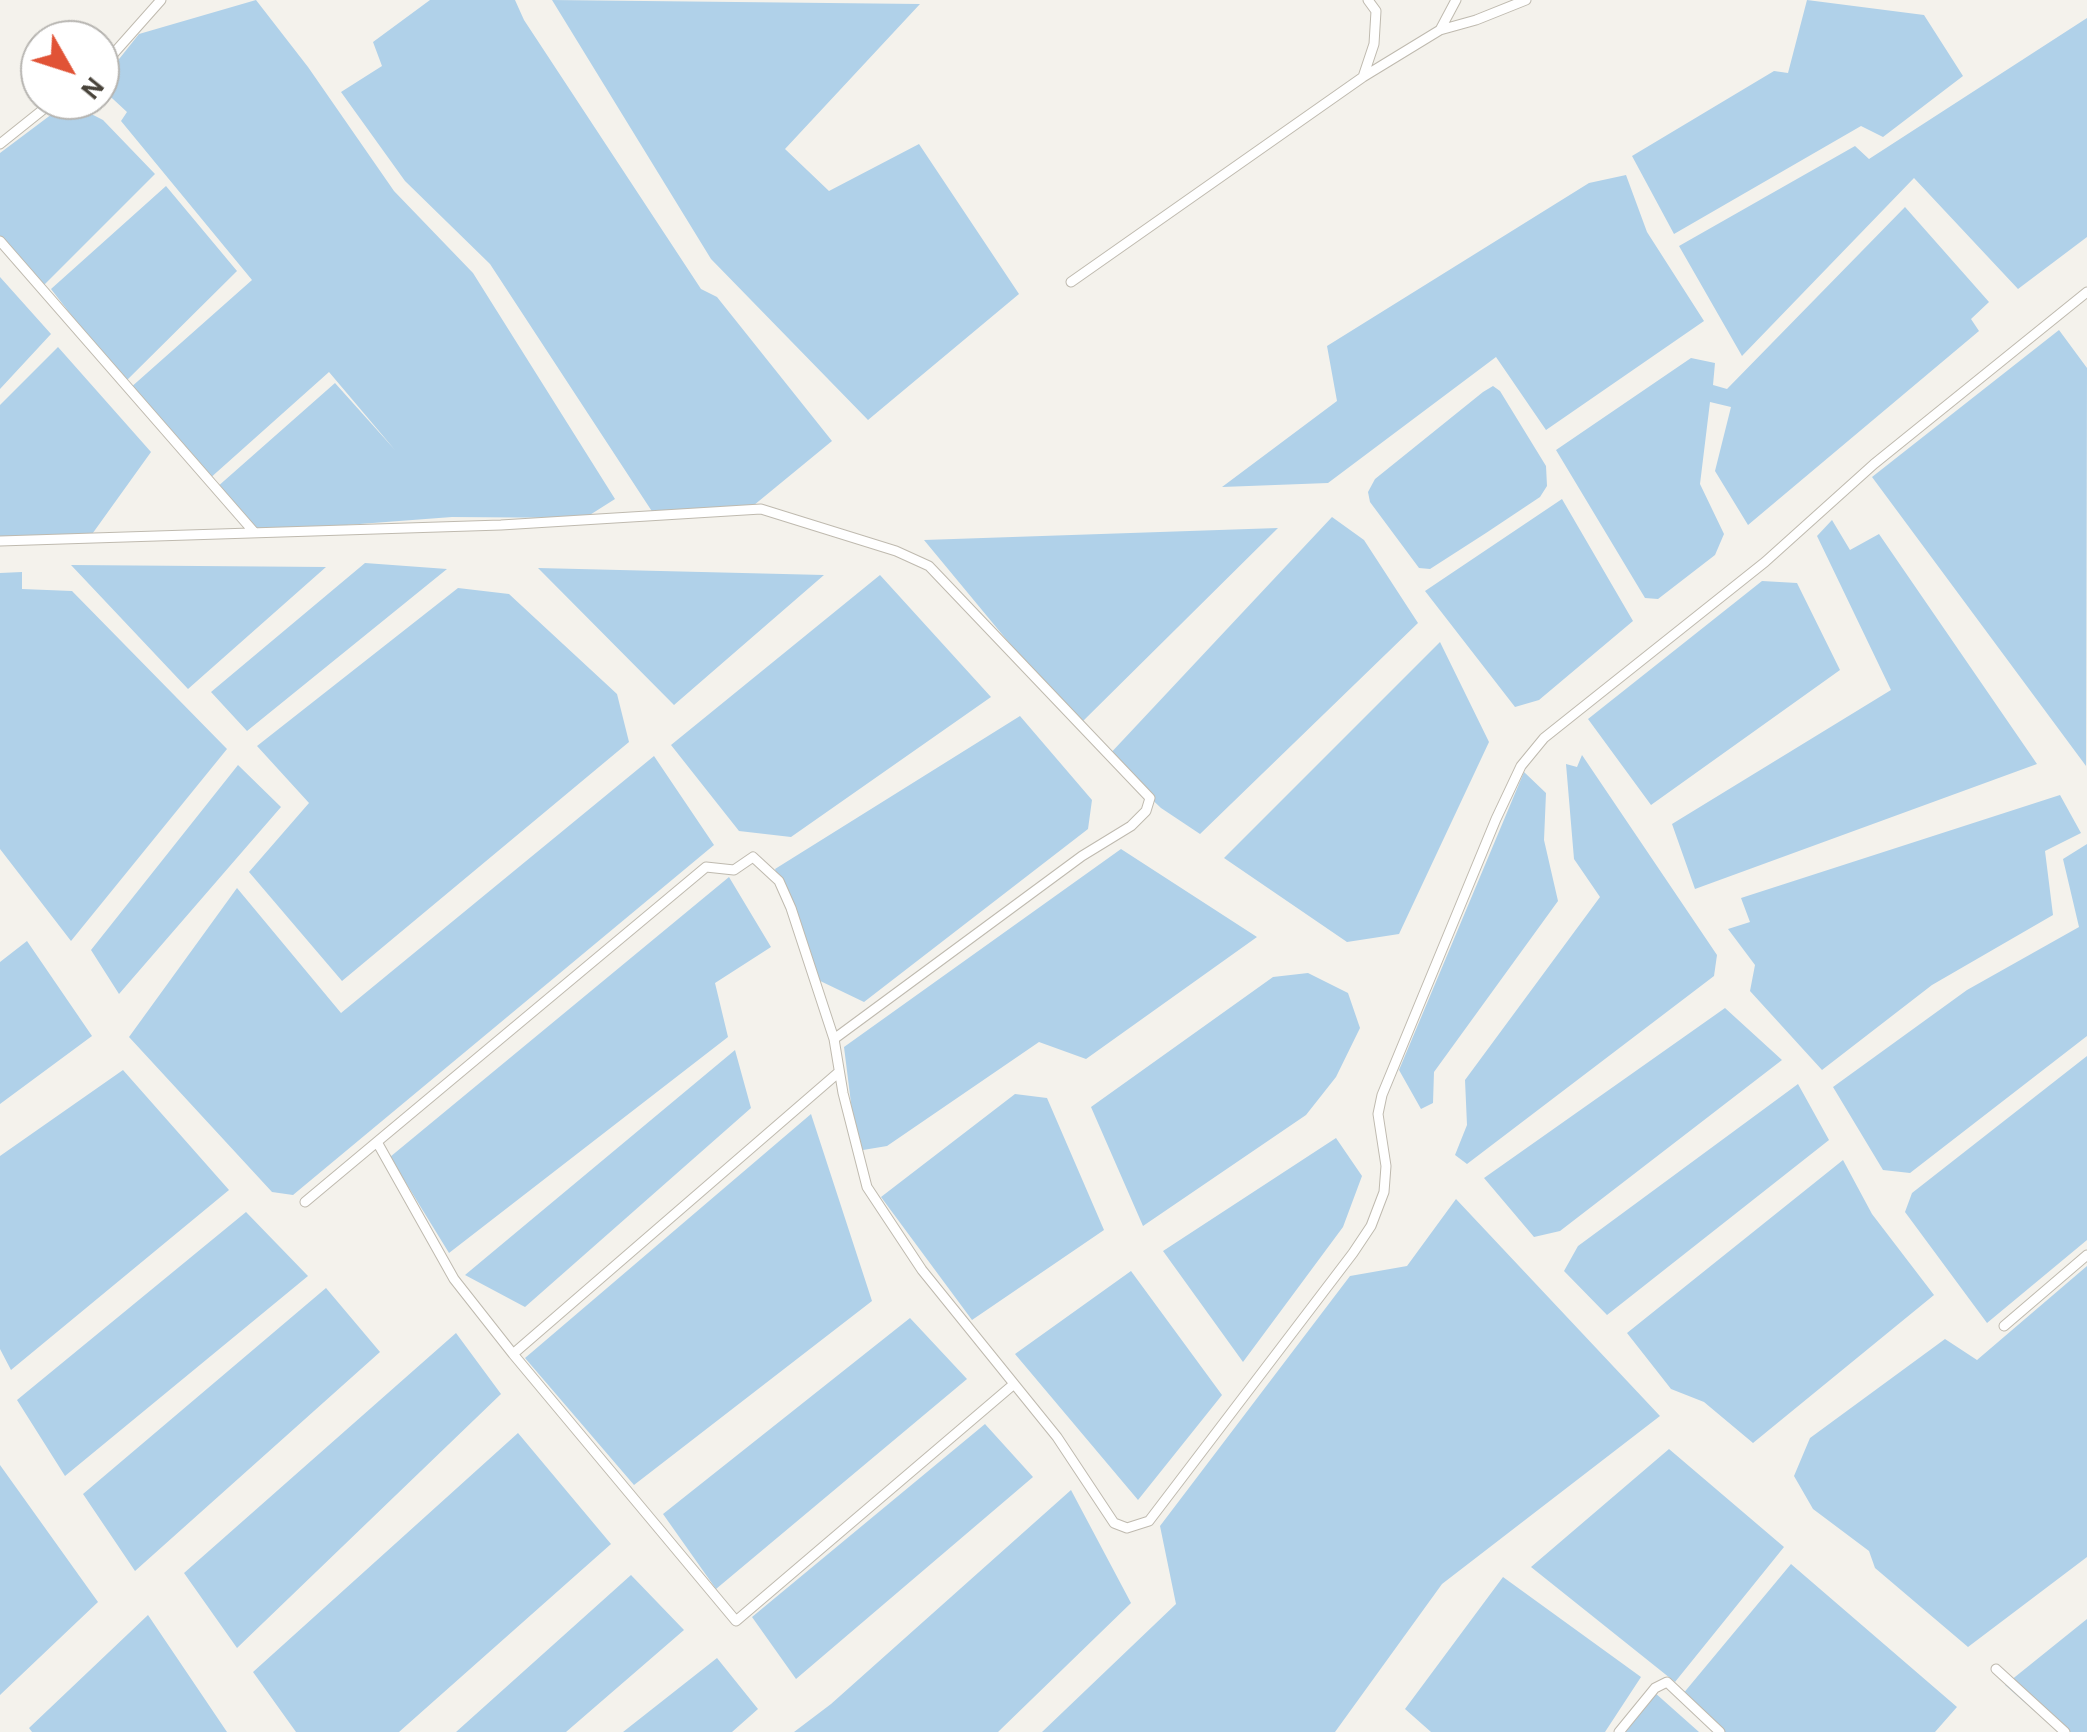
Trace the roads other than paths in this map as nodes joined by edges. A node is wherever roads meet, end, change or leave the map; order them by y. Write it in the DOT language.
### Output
graph roads {
  1 [pos="160,0"];
  2 [pos="1368,0"];
  3 [pos="1456,0"];
  4 [pos="1526,0"];
  5 [pos="1440,30"];
  6 [pos="120,46"];
  7 [pos="1364,76"];
  8 [pos="31,120"];
  9 [pos="0,144"];
  10 [pos="0,241"];
  11 [pos="1070,282"];
  12 [pos="2087,292"];
  13 [pos="254,532"];
  14 [pos="0,540"];
  15 [pos="834,1040"];
  16 [pos="839,1072"];
  17 [pos="377,1142"];
  18 [pos="305,1202"];
  19 [pos="2087,1255"];
  20 [pos="2004,1326"];
  21 [pos="513,1354"];
  22 [pos="1014,1384"];
  23 [pos="1996,1669"];
  24 [pos="1619,1732"];
  25 [pos="1720,1732"];
  26 [pos="2066,1732"];
  1 -- 6 [label="lane"];
  2 -- 7 [label="lane"];
  3 -- 5 [label="lane"];
  4 -- 5 [label="lane"];
  5 -- 7 [label="lane"];
  7 -- 11 [label="lane"];
  8 -- 9 [label="lane"];
  10 -- 13 [label="lane"];
  12 -- 22 [label="lane"];
  13 -- 14 [label="lane"];
  13 -- 15 [label="lane"];
  15 -- 16 [label="lane"];
  15 -- 17 [label="lane"];
  16 -- 21 [label="lane"];
  16 -- 22 [label="lane"];
  17 -- 18 [label="lane"];
  17 -- 21 [label="lane"];
  19 -- 20 [label="lane"];
  21 -- 22 [label="lane"];
  23 -- 26 [label="lane"];
  24 -- 25 [label="lane"];
}
